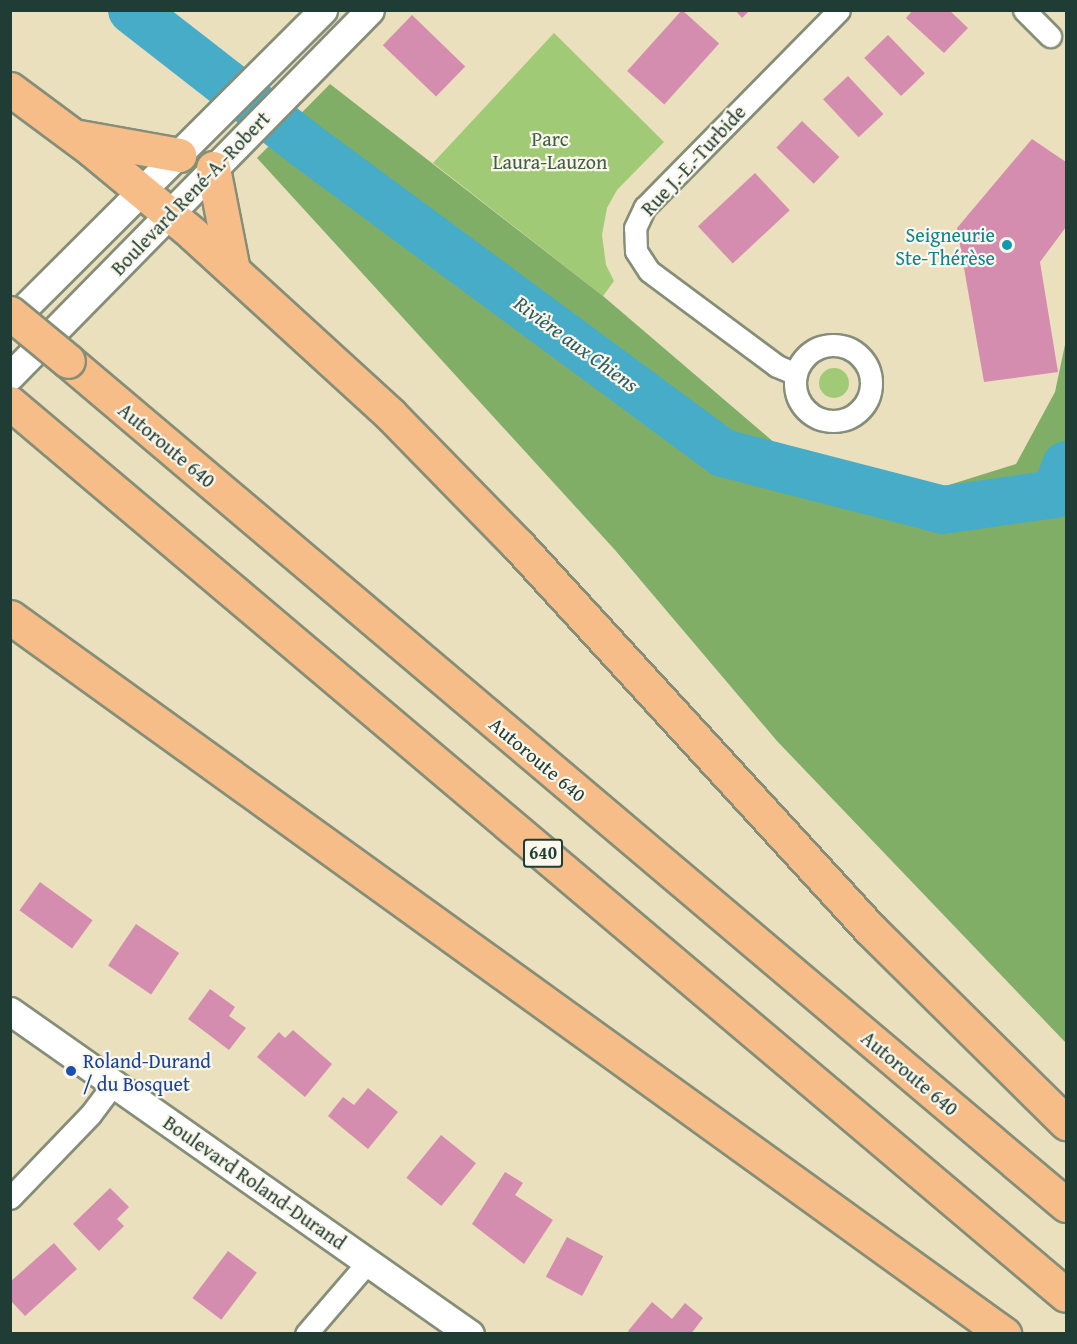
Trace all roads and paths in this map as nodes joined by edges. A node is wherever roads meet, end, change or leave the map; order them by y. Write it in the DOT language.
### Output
graph roads {
  1 [pos="322,10"];
  2 [pos="370,10"];
  3 [pos="839,10"];
  4 [pos="1024,10"];
  5 [pos="1050,36"];
  6 [pos="10,89"];
  7 [pos="74,136"];
  8 [pos="179,155"];
  9 [pos="213,168"];
  10 [pos="141,191"];
  11 [pos="169,214"];
  12 [pos="233,270"];
  13 [pos="10,313"];
  14 [pos="10,322"];
  15 [pos="796,374"];
  16 [pos="10,376"];
  17 [pos="15,407"];
  18 [pos="10,617"];
  19 [pos="10,1011"];
  20 [pos="114,1083"];
  21 [pos="1066,1123"];
  22 [pos="10,1198"];
  23 [pos="1066,1205"];
  24 [pos="368,1262"];
  25 [pos="1066,1295"];
  26 [pos="306,1334"];
  27 [pos="470,1334"];
  28 [pos="1004,1334"];
  1 -- 8 [label="street, Boulevard René-A.-Robert"];
  2 -- 9 [label="street, Boulevard René-A.-Robert"];
  3 -- 15 [label="street, Rue J.-E.-Turbide"];
  4 -- 5 [label="street"];
  6 -- 7 [label="highway"];
  7 -- 8 [label="highway"];
  7 -- 10 [label="highway"];
  8 -- 10 [label="street, Boulevard René-A.-Robert"];
  9 -- 11 [label="street, Boulevard René-A.-Robert"];
  9 -- 12 [label="highway"];
  10 -- 11 [label="highway"];
  10 -- 14 [label="street, Boulevard René-A.-Robert"];
  11 -- 12 [label="highway"];
  11 -- 16 [label="street, Boulevard René-A.-Robert"];
  12 -- 21 [label="highway"];
  13 -- 23 [label="highway, Autoroute 640, bridge"];
  17 -- 25 [label="highway, 640"];
  18 -- 28 [label="highway"];
  19 -- 20 [label="street, Boulevard Roland-Durand"];
  20 -- 22 [label="street"];
  20 -- 24 [label="street, Boulevard Roland-Durand"];
  24 -- 26 [label="street"];
  24 -- 27 [label="street, Boulevard Roland-Durand"];
}
